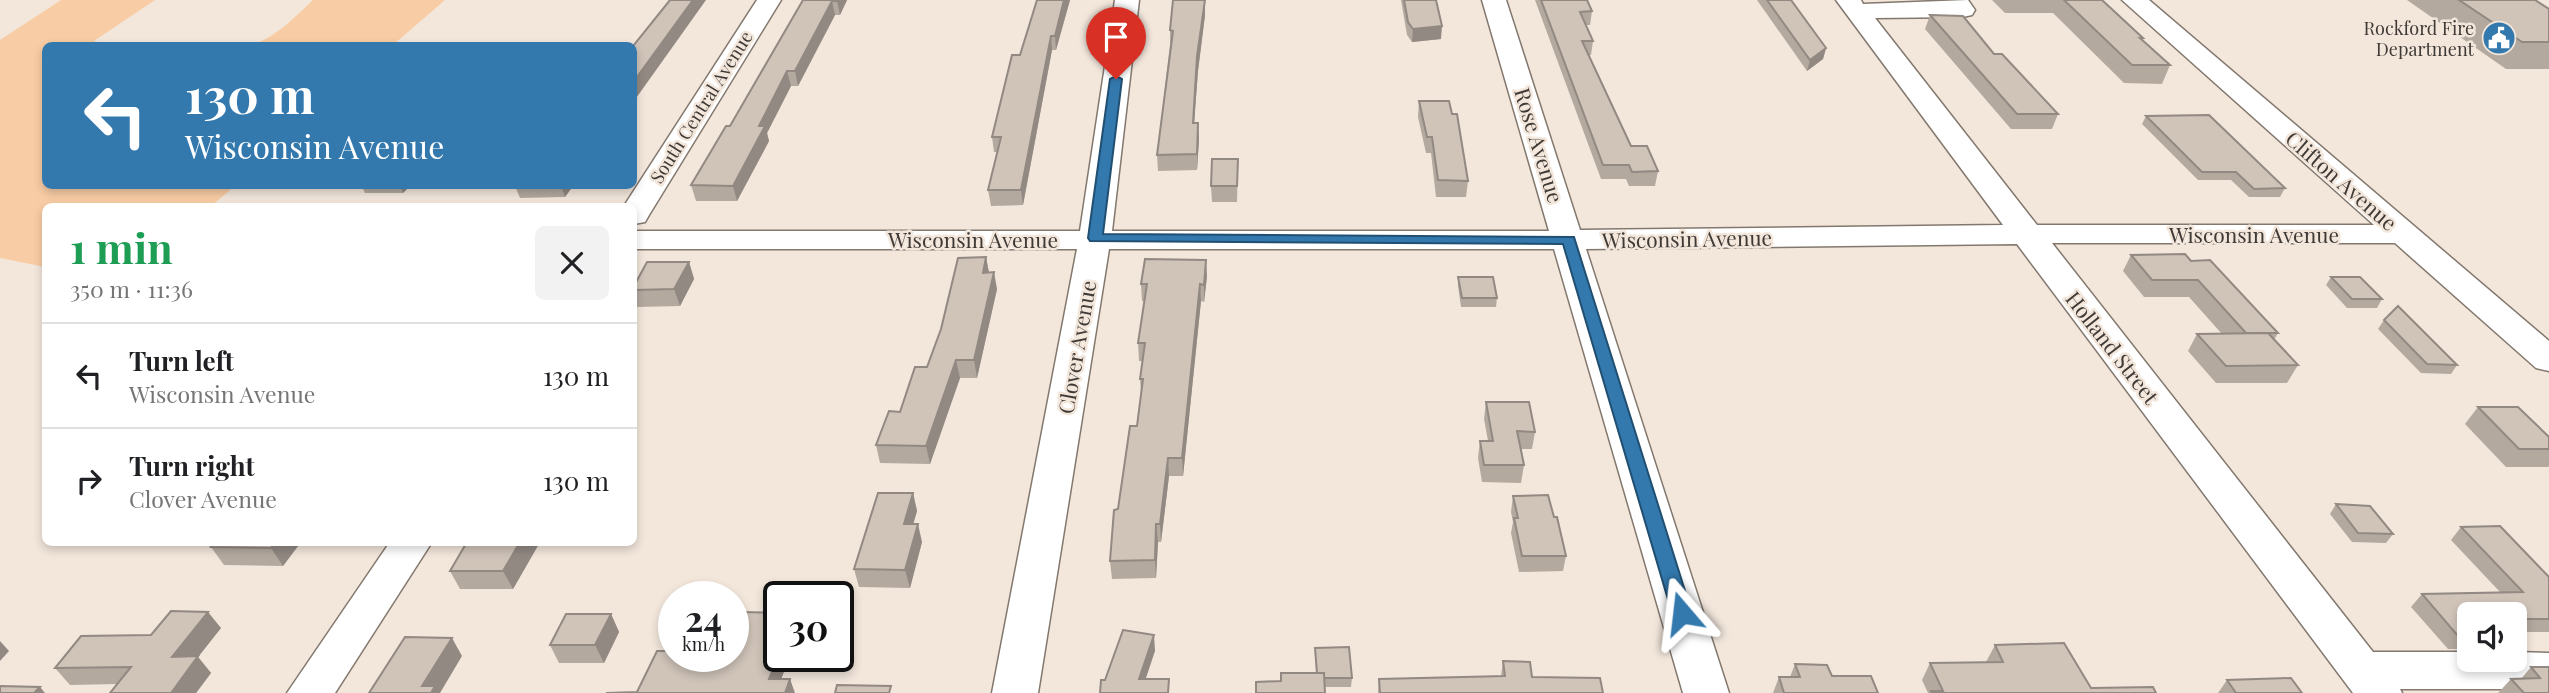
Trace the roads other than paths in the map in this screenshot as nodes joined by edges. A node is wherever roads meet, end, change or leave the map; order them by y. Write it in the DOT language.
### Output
graph roads {
  1 [pos="769,0"];
  2 [pos="1127,0"];
  3 [pos="1494,0"];
  4 [pos="1955,0"];
  5 [pos="2134,0"];
  6 [pos="1907,5"];
  7 [pos="1852,6"];
  8 [pos="637,210"];
  9 [pos="2027,234"];
  10 [pos="2404,234"];
  11 [pos="1095,238"];
  12 [pos="637,240"];
  13 [pos="1569,240"];
  14 [pos="2549,360"];
  15 [pos="409,546"];
  16 [pos="2549,671"];
  17 [pos="2370,681"];
  18 [pos="310,693"];
  19 [pos="1015,693"];
  20 [pos="1706,693"];
  1 -- 8 [label="street, South Central Avenue"];
  2 -- 11 [label="street, Clover Avenue"];
  3 -- 13 [label="street, Rose Avenue"];
  4 -- 6 [label="street"];
  5 -- 10 [label="street, Clifton Avenue"];
  6 -- 7 [label="street"];
  7 -- 9 [label="street, Holland Street"];
  9 -- 10 [label="street, Wisconsin Avenue"];
  9 -- 13 [label="street, Wisconsin Avenue"];
  9 -- 17 [label="street, Holland Street"];
  10 -- 14 [label="street, Clifton Avenue"];
  11 -- 12 [label="street, Wisconsin Avenue"];
  11 -- 13 [label="street, Wisconsin Avenue"];
  11 -- 19 [label="street, Clover Avenue"];
  13 -- 20 [label="street, Rose Avenue"];
  15 -- 18 [label="street"];
  16 -- 17 [label="street"];
}
